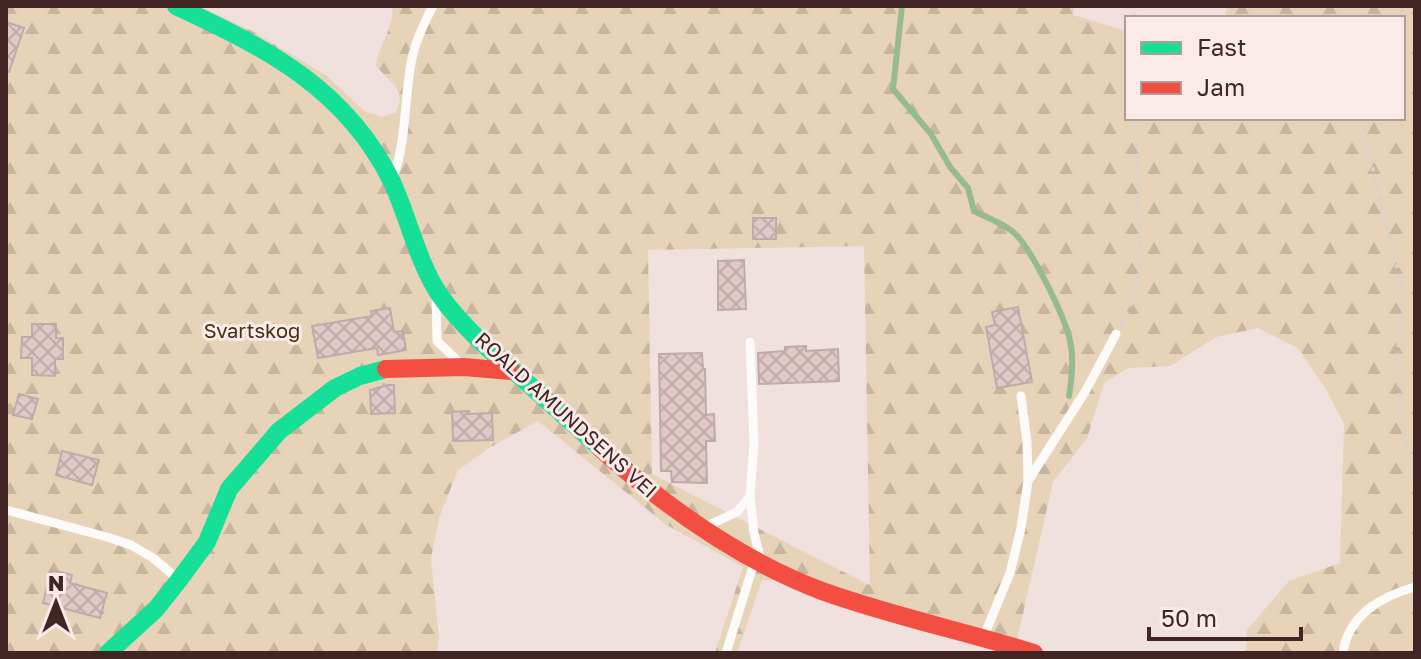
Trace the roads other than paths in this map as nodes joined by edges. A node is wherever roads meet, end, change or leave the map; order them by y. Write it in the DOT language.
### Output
graph roads {
  1 [pos="176,6"];
  2 [pos="433,6"];
  3 [pos="391,182"];
  4 [pos="435,288"];
  5 [pos="1116,334"];
  6 [pos="750,342"];
  7 [pos="464,367"];
  8 [pos="511,371"];
  9 [pos="1021,396"];
  10 [pos="1028,481"];
  11 [pos="750,496"];
  12 [pos="6,510"];
  13 [pos="701,527"];
  14 [pos="758,562"];
  15 [pos="179,580"];
  16 [pos="1415,587"];
  17 [pos="984,636"];
  18 [pos="108,653"];
  19 [pos="726,653"];
  20 [pos="1034,653"];
  21 [pos="1343,653"];
  1 -- 3 [label="street, ROALD AMUNDSENS VEI"];
  2 -- 3 [label="lane"];
  3 -- 4 [label="street, ROALD AMUNDSENS VEI"];
  4 -- 7 [label="lane"];
  4 -- 8 [label="street, ROALD AMUNDSENS VEI"];
  5 -- 10 [label="lane"];
  6 -- 11 [label="lane"];
  7 -- 8 [label="street"];
  7 -- 15 [label="street"];
  8 -- 13 [label="street, ROALD AMUNDSENS VEI"];
  9 -- 10 [label="lane"];
  10 -- 17 [label="lane"];
  11 -- 13 [label="lane"];
  11 -- 14 [label="lane"];
  12 -- 15 [label="lane"];
  13 -- 14 [label="street, ROALD AMUNDSENS VEI"];
  14 -- 17 [label="street, ROALD AMUNDSENS VEI"];
  14 -- 19 [label="lane"];
  15 -- 18 [label="street"];
  16 -- 21 [label="lane"];
  17 -- 20 [label="street, ROALD AMUNDSENS VEI"];
}
